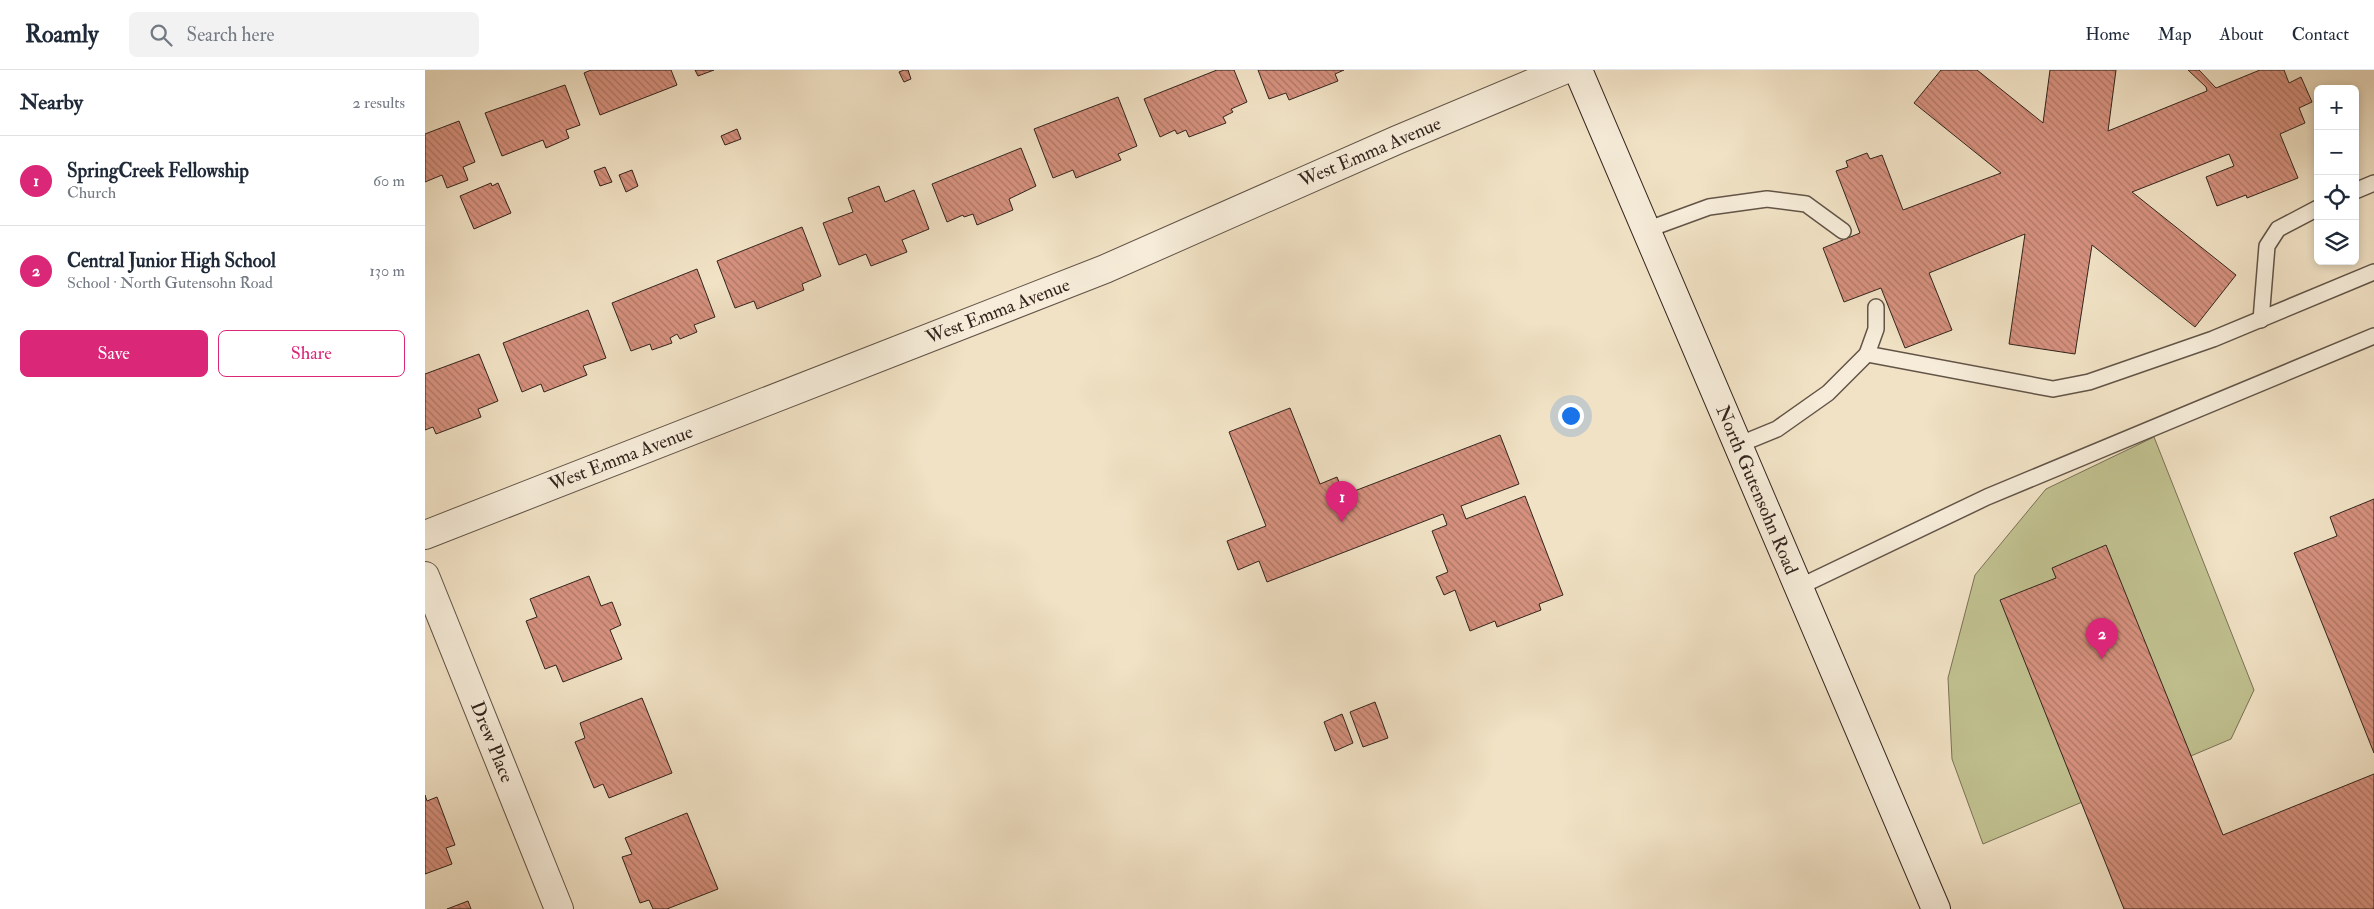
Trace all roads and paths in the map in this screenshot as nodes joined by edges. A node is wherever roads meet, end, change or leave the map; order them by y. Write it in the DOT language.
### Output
graph roads {
  1 [pos="1564,70"];
  2 [pos="1578,70"];
  3 [pos="2374,183"];
  4 [pos="2359,189"];
  5 [pos="2314,210"];
  6 [pos="1646,230"];
  7 [pos="1843,231"];
  8 [pos="2374,272"];
  9 [pos="1876,307"];
  10 [pos="2261,320"];
  11 [pos="2374,336"];
  12 [pos="1867,354"];
  13 [pos="1738,445"];
  14 [pos="425,535"];
  15 [pos="425,576"];
  16 [pos="1799,587"];
  17 [pos="559,909"];
  18 [pos="1936,909"];
  1 -- 14 [label="street, West Emma Avenue"];
  2 -- 6 [label="street, North Gutensohn Road"];
  3 -- 4 [label="lane"];
  5 -- 10 [label="lane"];
  6 -- 7 [label="lane"];
  6 -- 13 [label="street, North Gutensohn Road"];
  8 -- 10 [label="lane"];
  9 -- 12 [label="lane"];
  10 -- 12 [label="lane"];
  11 -- 16 [label="lane"];
  12 -- 13 [label="lane"];
  13 -- 16 [label="street, North Gutensohn Road"];
  15 -- 17 [label="street, Drew Place"];
  16 -- 18 [label="street, North Gutensohn Road"];
}
